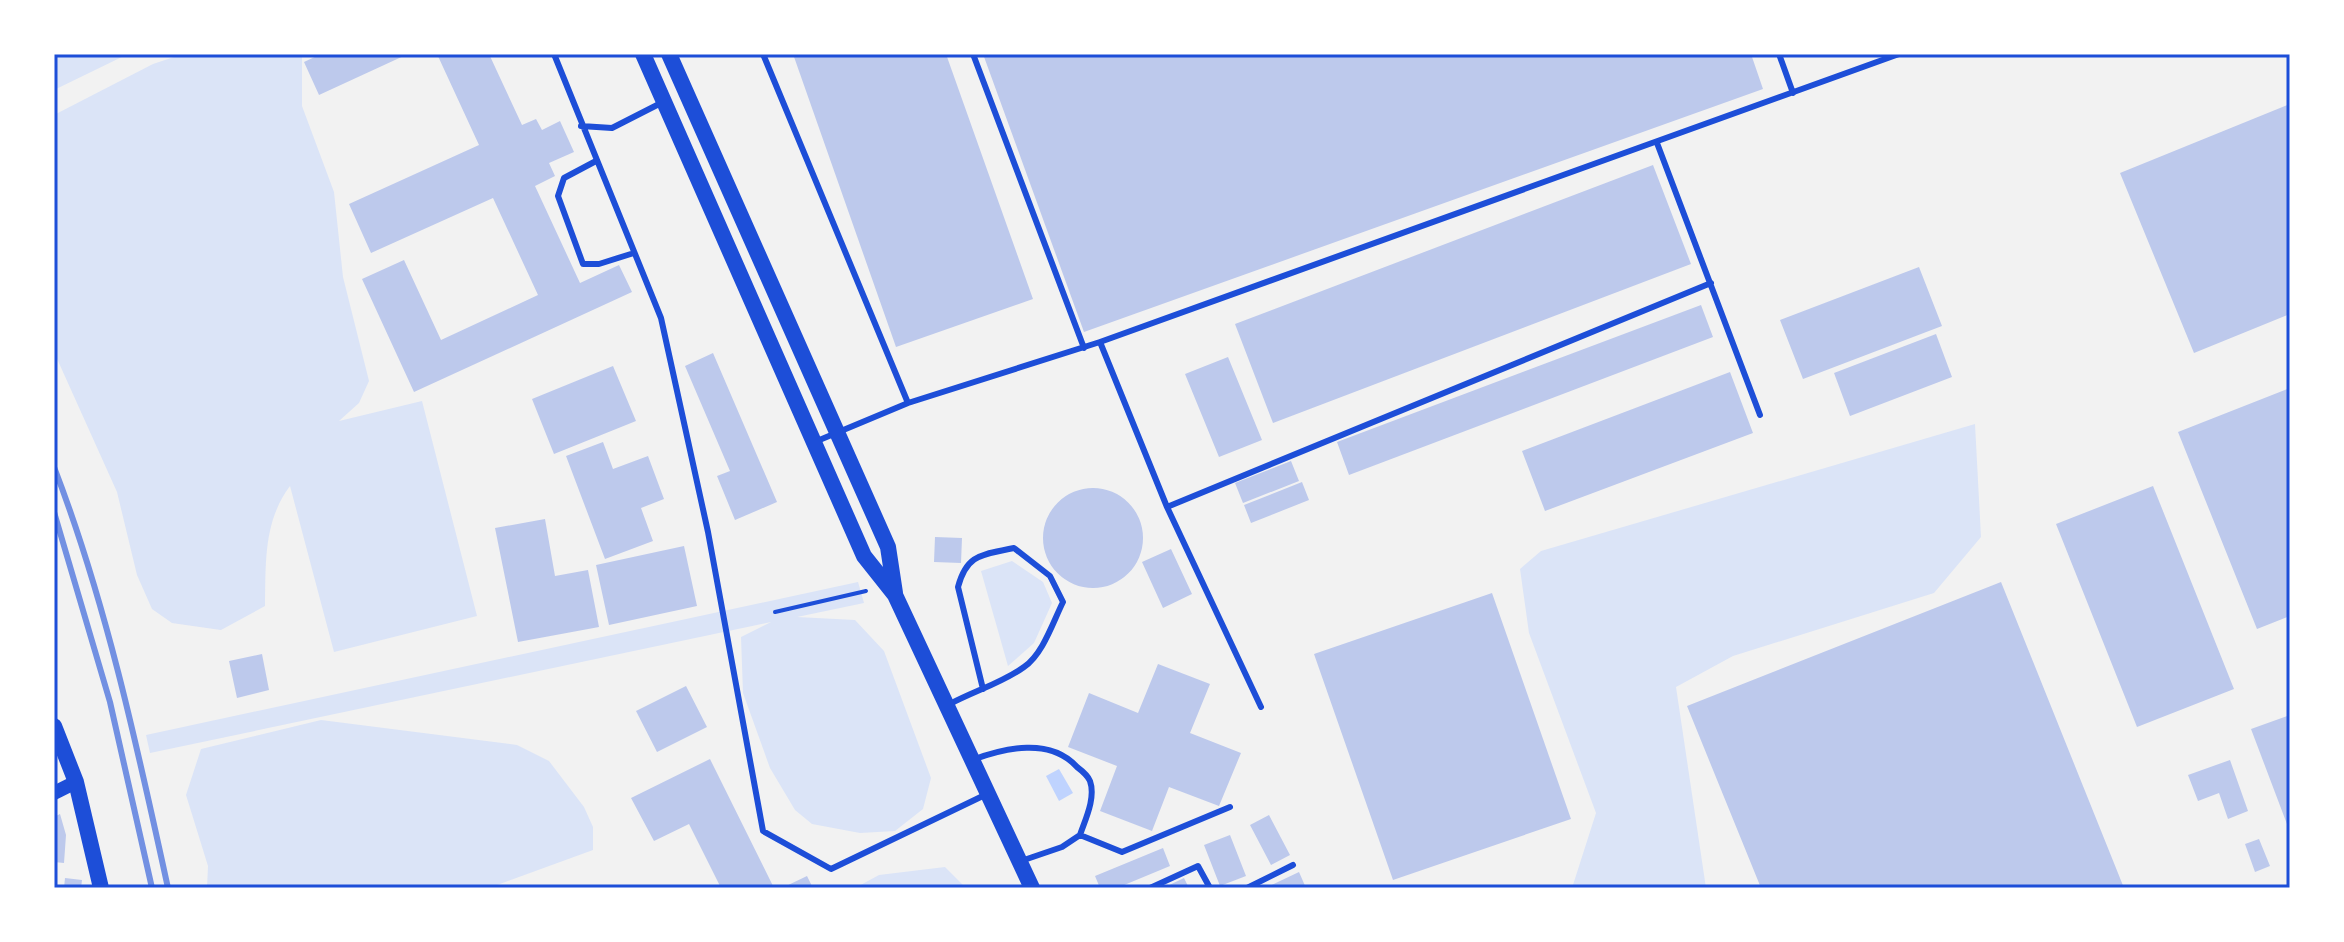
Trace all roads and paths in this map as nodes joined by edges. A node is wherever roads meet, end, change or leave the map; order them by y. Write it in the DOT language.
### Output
graph roads {
  1 [pos="554,54"];
  2 [pos="643,54"];
  3 [pos="669,54"];
  4 [pos="763,54"];
  5 [pos="973,54"];
  6 [pos="1779,54"];
  7 [pos="1899,54"];
  8 [pos="1793,93"];
  9 [pos="663,102"];
  10 [pos="581,126"];
  11 [pos="1657,143"];
  12 [pos="596,161"];
  13 [pos="634,253"];
  14 [pos="1711,283"];
  15 [pos="1100,342"];
  16 [pos="1084,348"];
  17 [pos="908,403"];
  18 [pos="1760,415"];
  19 [pos="837,432"];
  20 [pos="814,443"];
  21 [pos="1167,507"];
  22 [pos="866,591"];
  23 [pos="895,595"];
  24 [pos="775,612"];
  25 [pos="983,689"];
  26 [pos="947,706"];
  27 [pos="1261,707"];
  28 [pos="54,726"];
  29 [pos="972,760"];
  30 [pos="76,782"];
  31 [pos="54,793"];
  32 [pos="987,794"];
  33 [pos="1230,807"];
  34 [pos="1080,835"];
  35 [pos="1019,861"];
  36 [pos="1293,865"];
  37 [pos="101,888"];
  38 [pos="1032,888"];
  39 [pos="1150,888"];
  40 [pos="1210,888"];
  41 [pos="1247,888"];
  1 -- 10 [label="lane"];
  2 -- 9 [label="main road"];
  3 -- 19 [label="main road"];
  4 -- 17 [label="lane"];
  5 -- 16 [label="lane"];
  6 -- 8 [label="lane"];
  7 -- 8 [label="lane"];
  8 -- 11 [label="lane"];
  9 -- 10 [label="lane"];
  9 -- 20 [label="main road"];
  10 -- 12 [label="lane"];
  11 -- 14 [label="lane"];
  11 -- 15 [label="lane"];
  12 -- 13 [label="lane"];
  12 -- 13 [label="lane"];
  13 -- 32 [label="lane"];
  14 -- 18 [label="lane"];
  14 -- 21 [label="lane"];
  15 -- 16 [label="lane"];
  15 -- 21 [label="lane"];
  16 -- 17 [label="lane"];
  17 -- 19 [label="lane"];
  19 -- 20 [label="lane"];
  19 -- 23 [label="main road"];
  20 -- 23 [label="main road"];
  21 -- 27 [label="lane"];
  22 -- 24 [label="path"];
  23 -- 26 [label="main road"];
  25 -- 25 [label="lane"];
  25 -- 26 [label="lane"];
  26 -- 29 [label="main road"];
  28 -- 30 [label="main road"];
  29 -- 32 [label="main road"];
  29 -- 34 [label="lane"];
  30 -- 31 [label="street"];
  30 -- 37 [label="main road"];
  32 -- 35 [label="main road"];
  33 -- 34 [label="lane"];
  34 -- 35 [label="lane"];
  35 -- 38 [label="main road"];
  36 -- 41 [label="lane"];
  39 -- 40 [label="lane"];
}
